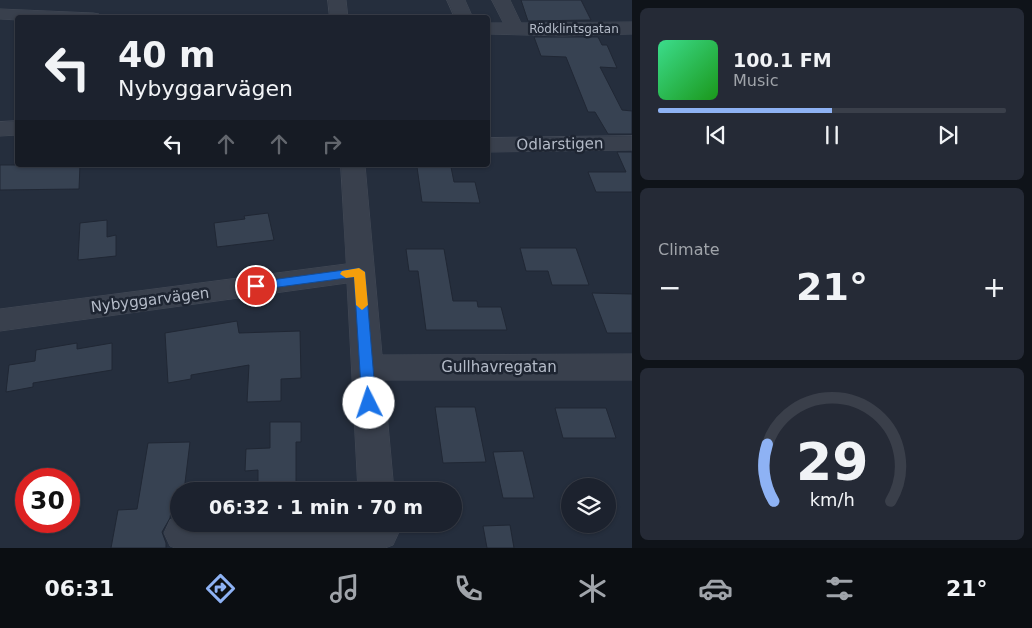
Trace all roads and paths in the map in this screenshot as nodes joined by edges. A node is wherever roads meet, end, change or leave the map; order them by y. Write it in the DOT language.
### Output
graph roads {
  1 [pos="337,0"];
  2 [pos="456,0"];
  3 [pos="501,0"];
  4 [pos="0,14"];
  5 [pos="23,15"];
  6 [pos="339,15"];
  7 [pos="463,15"];
  8 [pos="490,28"];
  9 [pos="632,28"];
  10 [pos="515,29"];
  11 [pos="0,128"];
  12 [pos="15,128"];
  13 [pos="632,143"];
  14 [pos="490,146"];
  15 [pos="353,167"];
  16 [pos="359,272"];
  17 [pos="0,320"];
  18 [pos="632,367"];
  19 [pos="367,368"];
  20 [pos="375,482"];
  21 [pos="183,534"];
  22 [pos="380,535"];
  1 -- 6 [label="street"];
  2 -- 7 [label="street"];
  3 -- 10 [label="street, Rödklintsgatan"];
  4 -- 5 [label="street"];
  8 -- 10 [label="street, Rödklintsgatan"];
  9 -- 10 [label="street, Rödklintsgatan"];
  11 -- 12 [label="street"];
  13 -- 14 [label="street, Odlarstigen"];
  15 -- 16 [label="street"];
  16 -- 17 [label="street, Nybyggarvägen"];
  16 -- 19 [label="street"];
  18 -- 19 [label="street, Gullhavregatan"];
  19 -- 20 [label="street"];
  21 -- 22 [label="street"];
}
